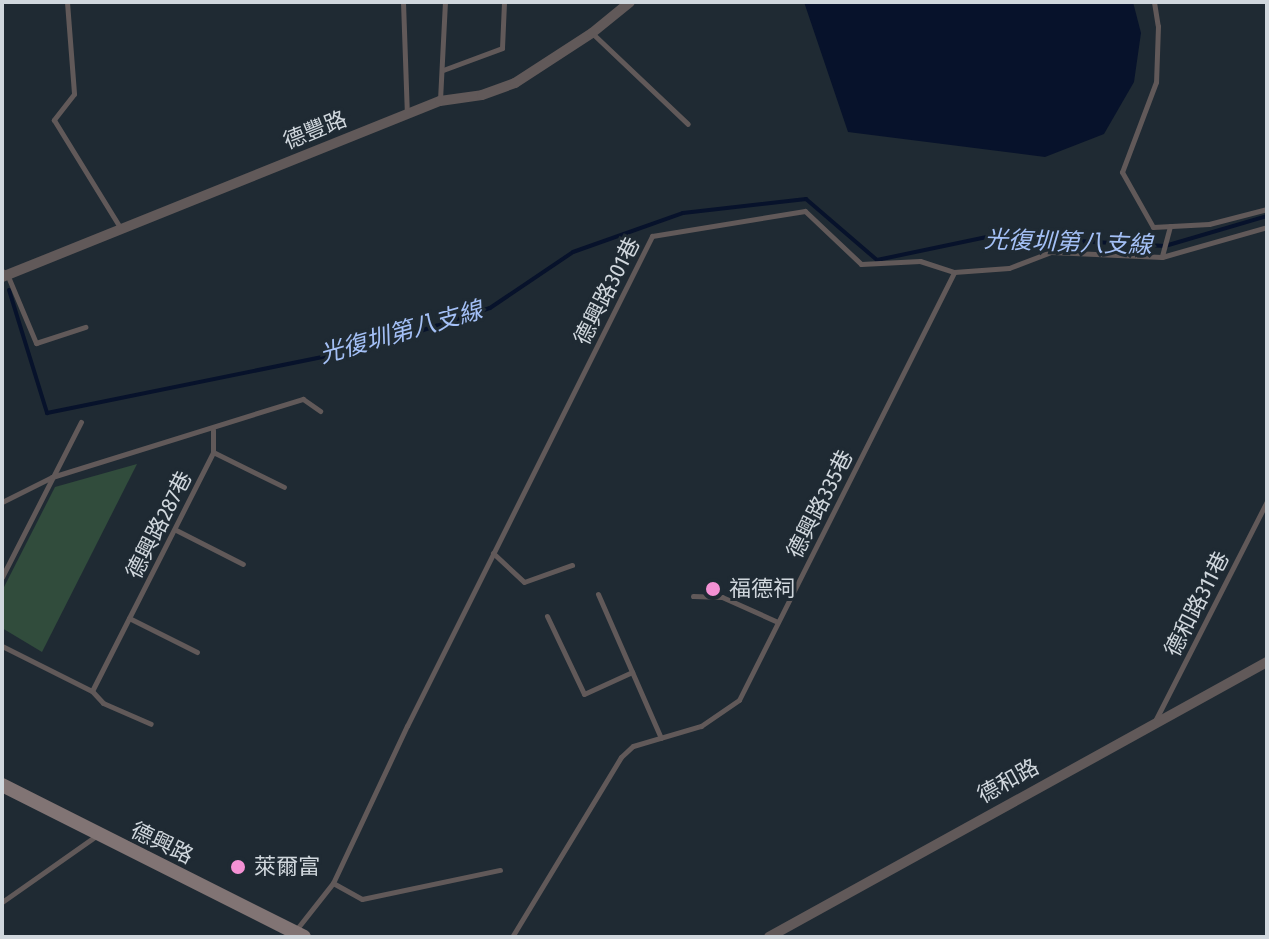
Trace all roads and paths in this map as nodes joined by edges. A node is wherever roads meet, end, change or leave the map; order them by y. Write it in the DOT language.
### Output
graph roads {
  1 [pos="67,2"];
  2 [pos="403,2"];
  3 [pos="445,2"];
  4 [pos="504,2"];
  5 [pos="630,2"];
  6 [pos="1154,2"];
  7 [pos="592,33"];
  8 [pos="443,70"];
  9 [pos="440,101"];
  10 [pos="407,115"];
  11 [pos="688,124"];
  12 [pos="1267,209"];
  13 [pos="1170,226"];
  14 [pos="1267,227"];
  15 [pos="122,230"];
  16 [pos="1162,257"];
  17 [pos="954,272"];
  18 [pos="4,274"];
  19 [pos="85,327"];
  20 [pos="320,411"];
  21 [pos="81,422"];
  22 [pos="213,430"];
  23 [pos="213,452"];
  24 [pos="52,477"];
  25 [pos="284,487"];
  26 [pos="1267,501"];
  27 [pos="2,502"];
  28 [pos="176,530"];
  29 [pos="493,553"];
  30 [pos="243,564"];
  31 [pos="572,565"];
  32 [pos="2,577"];
  33 [pos="598,594"];
  34 [pos="693,596"];
  35 [pos="547,616"];
  36 [pos="129,618"];
  37 [pos="778,622"];
  38 [pos="2,646"];
  39 [pos="197,652"];
  40 [pos="1267,662"];
  41 [pos="632,672"];
  42 [pos="92,691"];
  43 [pos="1155,722"];
  44 [pos="151,724"];
  45 [pos="661,738"];
  46 [pos="2,785"];
  47 [pos="97,836"];
  48 [pos="500,870"];
  49 [pos="333,883"];
  50 [pos="2,902"];
  51 [pos="296,935"];
  52 [pos="512,937"];
  53 [pos="769,937"];
  1 -- 15 [label="lane"];
  2 -- 10 [label="lane"];
  3 -- 8 [label="lane"];
  4 -- 8 [label="lane"];
  5 -- 7 [label="street, 德豐路"];
  6 -- 13 [label="lane"];
  7 -- 9 [label="street, 德豐路"];
  7 -- 11 [label="lane"];
  8 -- 9 [label="lane"];
  9 -- 10 [label="street, 德豐路"];
  10 -- 15 [label="street, 德豐路"];
  12 -- 13 [label="lane"];
  13 -- 16 [label="lane"];
  14 -- 16 [label="lane, 德興路301巷"];
  15 -- 18 [label="street, 德豐路"];
  16 -- 17 [label="lane, 德興路301巷"];
  17 -- 29 [label="lane, 德興路301巷"];
  17 -- 37 [label="lane, 德興路335巷"];
  18 -- 19 [label="lane"];
  20 -- 22 [label="lane"];
  21 -- 24 [label="lane"];
  22 -- 23 [label="lane, 德興路287巷"];
  22 -- 24 [label="lane, 德興路287巷"];
  23 -- 25 [label="lane"];
  23 -- 28 [label="lane, 德興路287巷"];
  24 -- 27 [label="lane, 德興路287巷"];
  24 -- 32 [label="lane"];
  26 -- 43 [label="lane, 德和路311巷"];
  28 -- 30 [label="lane"];
  28 -- 36 [label="lane, 德興路287巷"];
  29 -- 31 [label="lane"];
  29 -- 49 [label="lane, 德興路301巷"];
  33 -- 41 [label="lane"];
  34 -- 37 [label="lane"];
  35 -- 41 [label="lane"];
  36 -- 39 [label="lane"];
  36 -- 42 [label="lane, 德興路287巷"];
  37 -- 45 [label="lane, 德興路335巷"];
  38 -- 42 [label="lane"];
  40 -- 43 [label="street, 德和路"];
  41 -- 45 [label="lane"];
  42 -- 44 [label="lane"];
  43 -- 53 [label="street, 德和路"];
  45 -- 52 [label="lane, 德興路335巷"];
  46 -- 47 [label="main road, 德興路"];
  47 -- 50 [label="lane"];
  47 -- 51 [label="main road, 德興路"];
  48 -- 49 [label="lane"];
  49 -- 51 [label="lane, 德興路301巷"];
}
